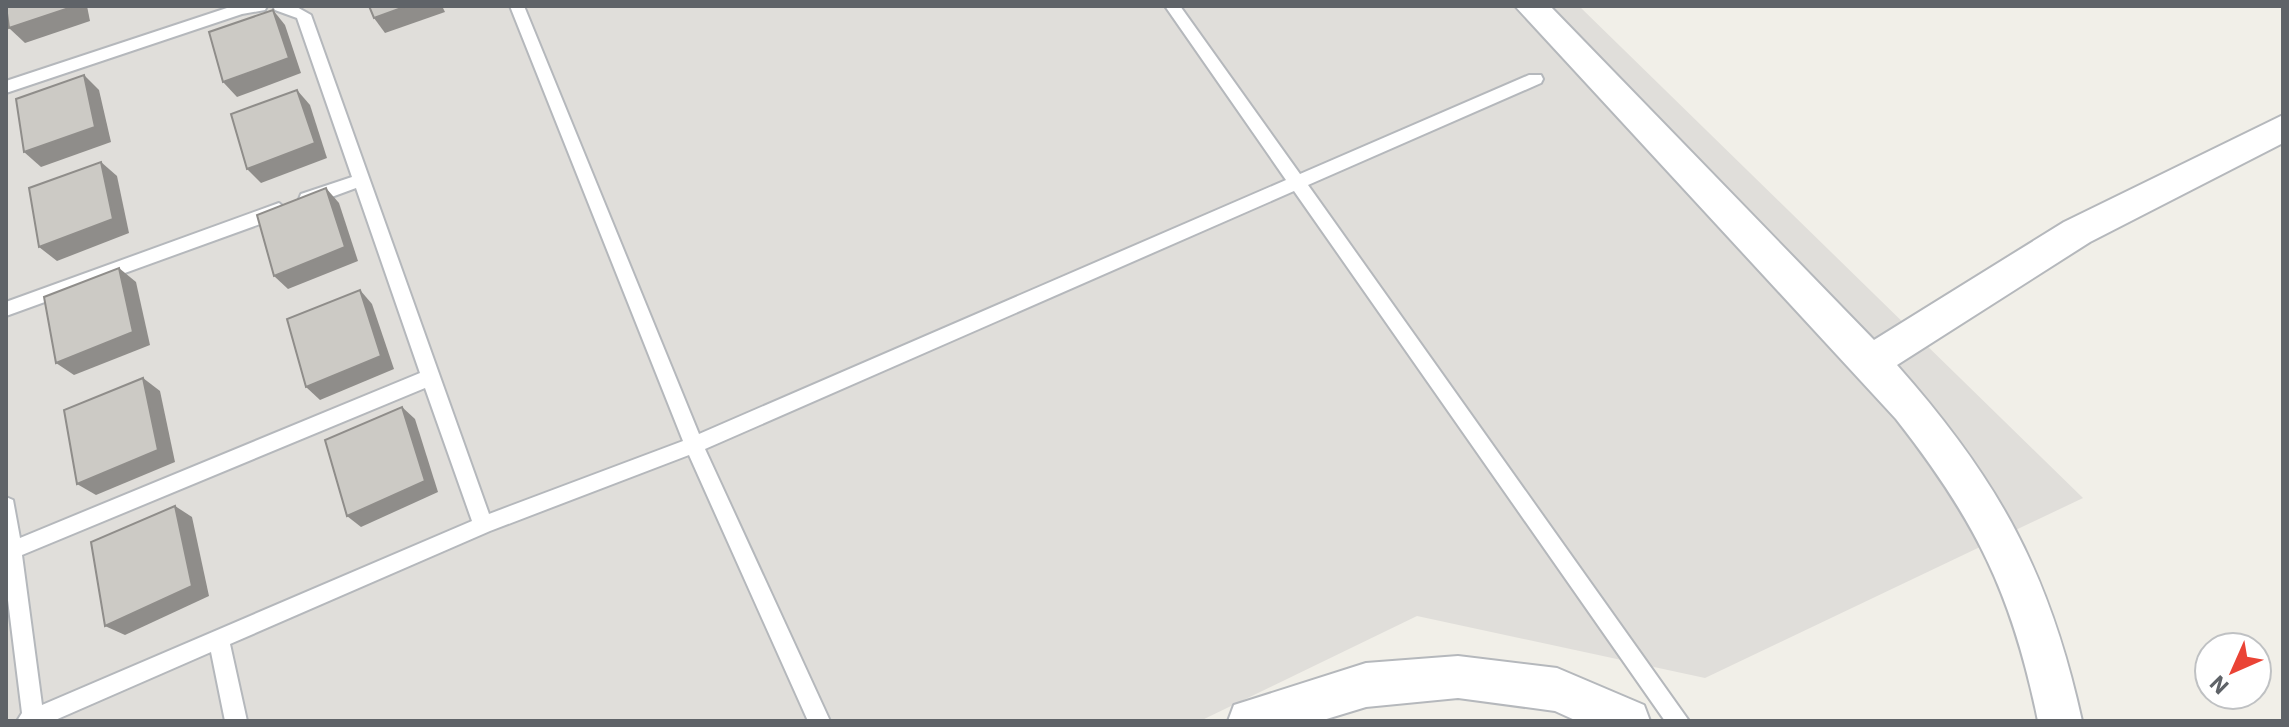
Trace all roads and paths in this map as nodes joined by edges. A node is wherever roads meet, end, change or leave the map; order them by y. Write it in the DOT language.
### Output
graph roads {
  1 [pos="260,6"];
  2 [pos="280,6"];
  3 [pos="517,6"];
  4 [pos="1172,6"];
  5 [pos="1531,6"];
  6 [pos="1535,79"];
  7 [pos="6,87"];
  8 [pos="2283,128"];
  9 [pos="361,180"];
  10 [pos="1296,183"];
  11 [pos="6,309"];
  12 [pos="1870,362"];
  13 [pos="431,377"];
  14 [pos="694,445"];
  15 [pos="6,506"];
  16 [pos="483,525"];
  17 [pos="12,550"];
  18 [pos="219,639"];
  19 [pos="30,720"];
  20 [pos="236,721"];
  21 [pos="819,721"];
  22 [pos="1250,721"];
  23 [pos="1628,721"];
  24 [pos="1678,721"];
  25 [pos="2060,721"];
  1 -- 7 [label="lane"];
  2 -- 9 [label="lane"];
  3 -- 14 [label="lane"];
  4 -- 10 [label="lane"];
  5 -- 12 [label="street"];
  6 -- 10 [label="lane"];
  8 -- 12 [label="street"];
  9 -- 11 [label="lane"];
  9 -- 13 [label="lane"];
  10 -- 14 [label="lane"];
  10 -- 24 [label="lane"];
  12 -- 25 [label="street"];
  13 -- 16 [label="lane"];
  13 -- 17 [label="lane"];
  14 -- 16 [label="lane"];
  14 -- 21 [label="lane"];
  15 -- 17 [label="lane"];
  16 -- 18 [label="lane"];
  17 -- 19 [label="lane"];
  18 -- 19 [label="lane"];
  18 -- 20 [label="lane"];
  22 -- 23 [label="street"];
}
